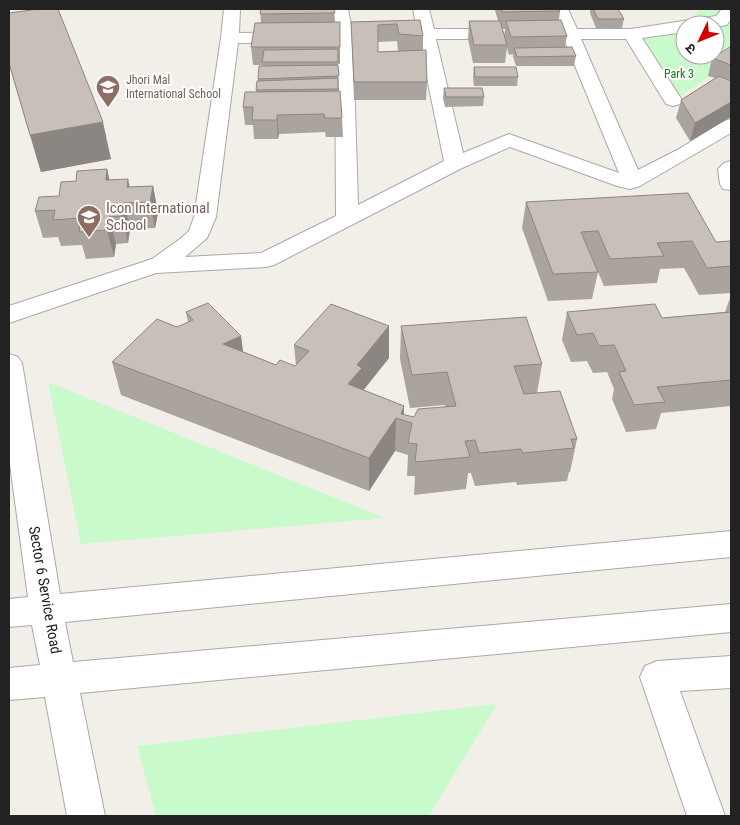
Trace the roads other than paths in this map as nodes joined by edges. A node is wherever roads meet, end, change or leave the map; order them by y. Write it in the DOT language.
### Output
graph roads {
  1 [pos="232,9"];
  2 [pos="340,9"];
  3 [pos="421,9"];
  4 [pos="560,9"];
  5 [pos="675,24"];
  6 [pos="426,34"];
  7 [pos="631,34"];
  8 [pos="571,35"];
  9 [pos="344,36"];
  10 [pos="230,38"];
  11 [pos="673,100"];
  12 [pos="731,126"];
  13 [pos="455,164"];
  14 [pos="731,167"];
  15 [pos="633,182"];
  16 [pos="731,184"];
  17 [pos="347,219"];
  18 [pos="155,266"];
  19 [pos="9,316"];
  20 [pos="9,363"];
  21 [pos="731,544"];
  22 [pos="46,609"];
  23 [pos="9,613"];
  24 [pos="731,618"];
  25 [pos="731,672"];
  26 [pos="60,678"];
  27 [pos="9,684"];
  28 [pos="86,816"];
  29 [pos="706,816"];
  1 -- 10 [label="street"];
  2 -- 9 [label="street"];
  3 -- 6 [label="street"];
  4 -- 8 [label="street"];
  5 -- 7 [label="street"];
  6 -- 8 [label="street"];
  6 -- 9 [label="street"];
  6 -- 13 [label="street"];
  7 -- 8 [label="street"];
  7 -- 11 [label="street"];
  8 -- 15 [label="street"];
  9 -- 10 [label="street"];
  9 -- 17 [label="street"];
  10 -- 18 [label="street"];
  12 -- 15 [label="street"];
  13 -- 15 [label="street"];
  13 -- 17 [label="street"];
  14 -- 16 [label="street"];
  17 -- 18 [label="street"];
  18 -- 19 [label="street"];
  20 -- 22 [label="street, Sector 6 Service Road"];
  21 -- 22 [label="street"];
  22 -- 23 [label="street"];
  22 -- 26 [label="street, Sector 6 Service Road"];
  24 -- 26 [label="street"];
  25 -- 29 [label="street"];
  26 -- 27 [label="street"];
  26 -- 28 [label="street, Sector 6 Service Road"];
}
